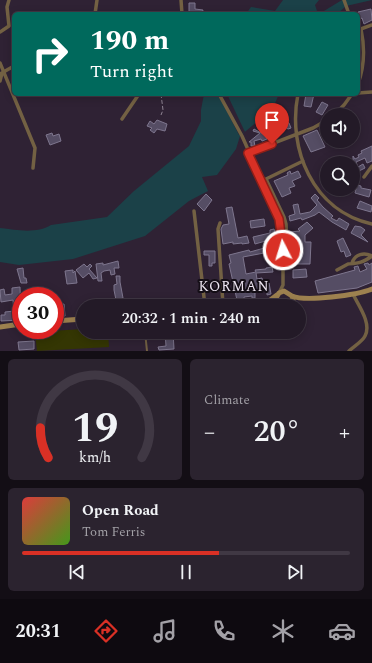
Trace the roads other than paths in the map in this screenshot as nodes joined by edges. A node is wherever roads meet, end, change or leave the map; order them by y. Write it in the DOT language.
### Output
graph roads {
  1 [pos="9,0"];
  2 [pos="97,0"];
  3 [pos="182,0"];
  4 [pos="344,0"];
  5 [pos="95,12"];
  6 [pos="182,12"];
  7 [pos="348,12"];
  8 [pos="372,25"];
  9 [pos="360,29"];
  10 [pos="0,32"];
  11 [pos="360,32"];
  12 [pos="0,65"];
  13 [pos="12,67"];
  14 [pos="1,73"];
  15 [pos="360,76"];
  16 [pos="0,81"];
  17 [pos="372,92"];
  18 [pos="360,93"];
  19 [pos="12,94"];
  20 [pos="13,96"];
  21 [pos="138,96"];
  22 [pos="220,96"];
  23 [pos="298,96"];
  24 [pos="351,96"];
  25 [pos="341,108"];
  26 [pos="122,119"];
  27 [pos="320,123"];
  28 [pos="295,134"];
  29 [pos="248,153"];
  30 [pos="303,161"];
  31 [pos="372,166"];
  32 [pos="33,168"];
  33 [pos="364,177"];
  34 [pos="268,183"];
  35 [pos="262,184"];
  36 [pos="274,196"];
  37 [pos="270,200"];
  38 [pos="279,206"];
  39 [pos="274,209"];
  40 [pos="194,211"];
  41 [pos="284,217"];
  42 [pos="278,218"];
  43 [pos="220,223"];
  44 [pos="372,224"];
  45 [pos="281,232"];
  46 [pos="286,232"];
  47 [pos="372,256"];
  48 [pos="352,264"];
  49 [pos="283,268"];
  50 [pos="337,270"];
  51 [pos="283,285"];
  52 [pos="372,289"];
  53 [pos="287,292"];
  54 [pos="278,294"];
  55 [pos="353,294"];
  56 [pos="292,296"];
  57 [pos="204,299"];
  58 [pos="223,299"];
  59 [pos="272,299"];
  60 [pos="276,299"];
  61 [pos="292,299"];
  62 [pos="302,299"];
  63 [pos="64,320"];
  64 [pos="76,320"];
  65 [pos="12,325"];
  66 [pos="0,326"];
  67 [pos="146,339"];
  68 [pos="147,351"];
  69 [pos="349,351"];
  1 -- 10 [label="street"];
  2 -- 5 [label="street"];
  3 -- 6 [label="street"];
  4 -- 7 [label="street"];
  8 -- 9 [label="street"];
  11 -- 15 [label="street"];
  12 -- 14 [label="street"];
  13 -- 14 [label="street"];
  14 -- 16 [label="street"];
  14 -- 19 [label="street"];
  17 -- 18 [label="street"];
  20 -- 32 [label="street"];
  21 -- 26 [label="street"];
  22 -- 29 [label="street"];
  23 -- 28 [label="street"];
  24 -- 25 [label="street"];
  27 -- 28 [label="street"];
  28 -- 29 [label="street"];
  28 -- 30 [label="street"];
  29 -- 35 [label="street"];
  30 -- 34 [label="street"];
  30 -- 44 [label="street"];
  31 -- 33 [label="street"];
  34 -- 35 [label="street"];
  34 -- 36 [label="street"];
  35 -- 37 [label="street"];
  36 -- 37 [label="street"];
  36 -- 38 [label="street"];
  37 -- 39 [label="street"];
  38 -- 39 [label="street"];
  38 -- 41 [label="street"];
  39 -- 42 [label="street"];
  40 -- 57 [label="street"];
  41 -- 42 [label="street"];
  41 -- 46 [label="street"];
  42 -- 45 [label="street"];
  43 -- 58 [label="street"];
  45 -- 46 [label="street"];
  45 -- 49 [label="street"];
  46 -- 49 [label="street"];
  47 -- 48 [label="street"];
  47 -- 48 [label="street"];
  48 -- 50 [label="street"];
  49 -- 51 [label="street"];
  51 -- 53 [label="street"];
  51 -- 54 [label="street"];
  52 -- 55 [label="main road"];
  53 -- 54 [label="main road"];
  53 -- 56 [label="main road"];
  54 -- 59 [label="main road"];
  54 -- 60 [label="main road"];
  55 -- 62 [label="main road"];
  55 -- 69 [label="street"];
  56 -- 61 [label="main road"];
  56 -- 62 [label="main road"];
  63 -- 64 [label="main road"];
  65 -- 66 [label="main road"];
  67 -- 68 [label="lane"];
}
